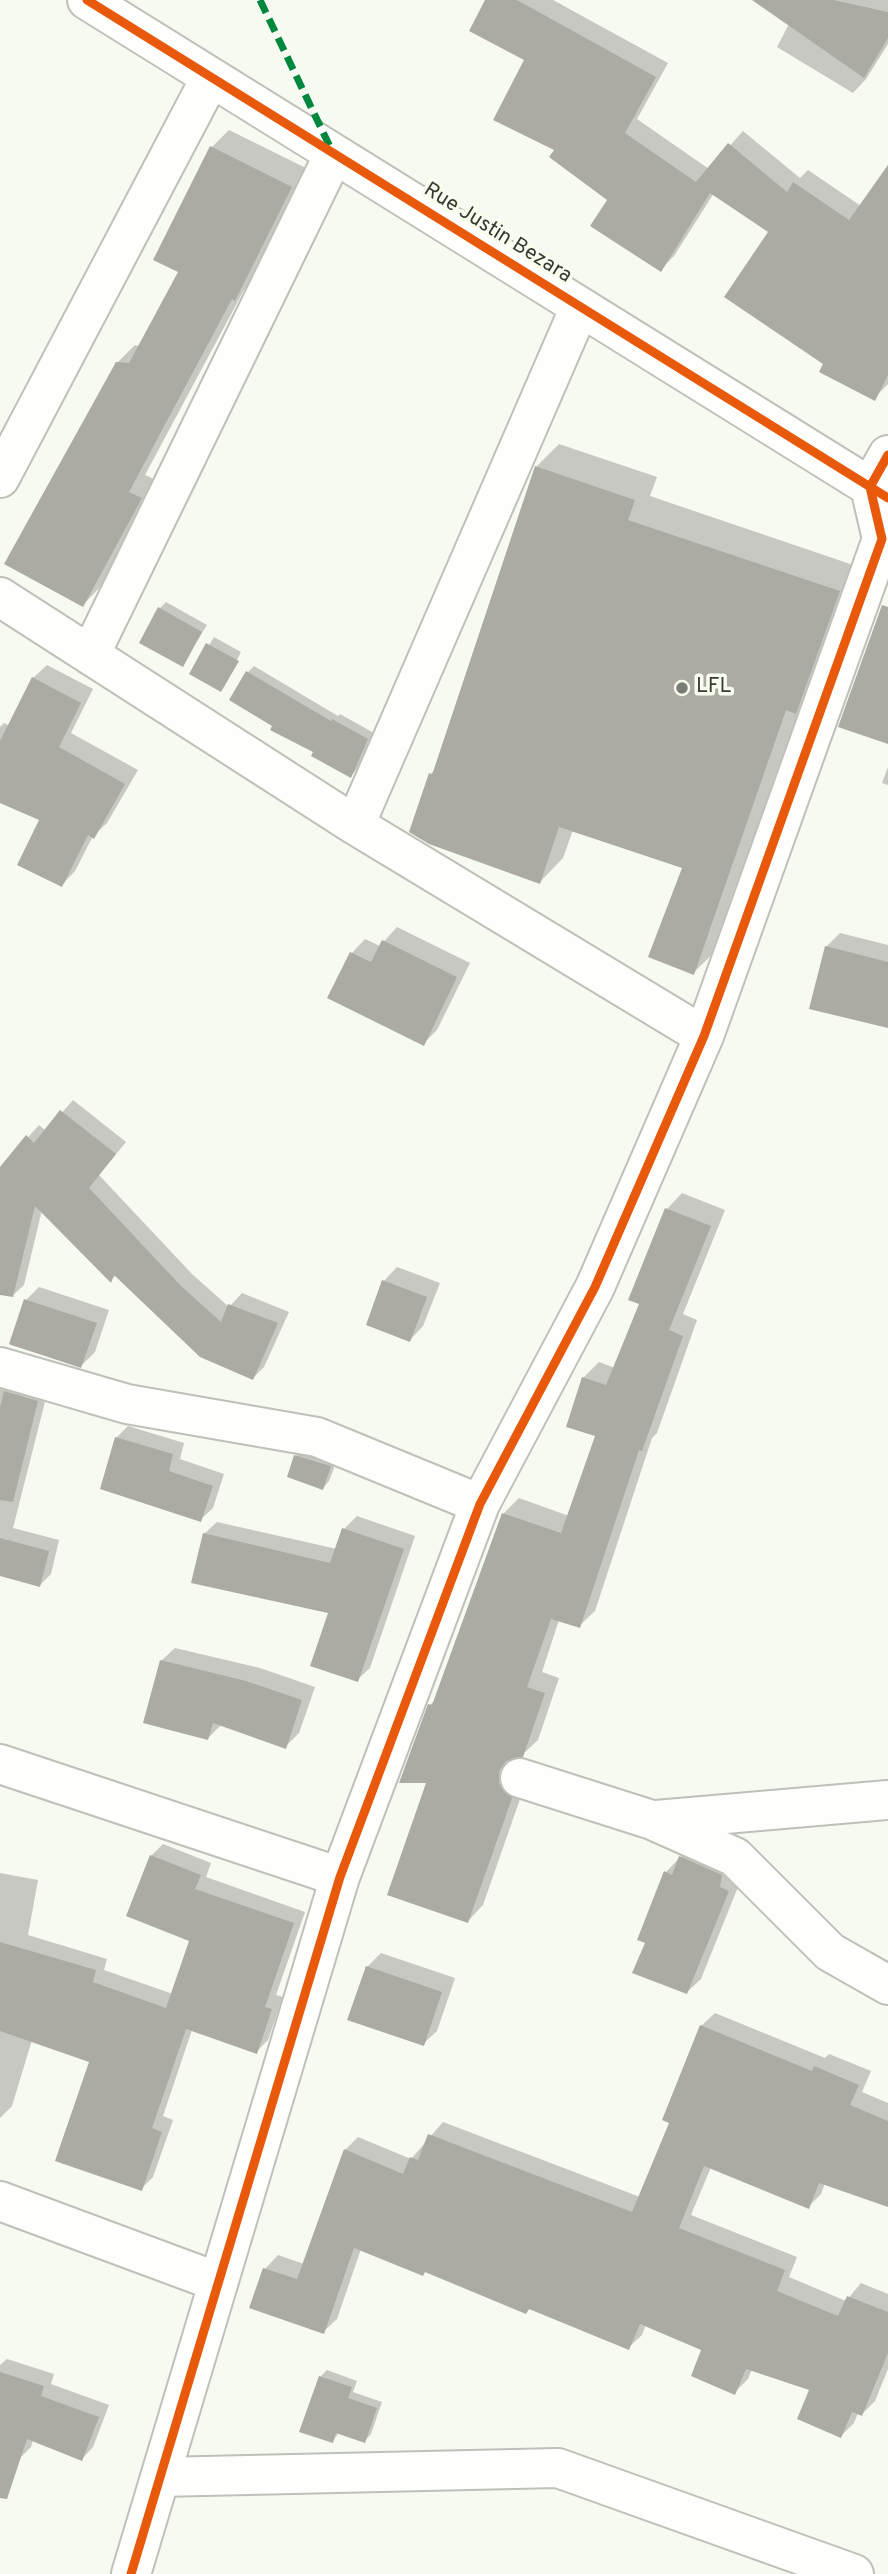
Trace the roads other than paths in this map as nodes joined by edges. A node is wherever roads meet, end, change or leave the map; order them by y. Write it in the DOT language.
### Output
graph roads {
  1 [pos="87,0"];
  2 [pos="211,77"];
  3 [pos="334,154"];
  4 [pos="579,307"];
  5 [pos="0,478"];
  6 [pos="882,480"];
  7 [pos="0,597"];
  8 [pos="90,655"];
  9 [pos="355,825"];
  10 [pos="704,1036"];
  11 [pos="0,1367"];
  12 [pos="480,1504"];
  13 [pos="0,1764"];
  14 [pos="520,1778"];
  15 [pos="888,1800"];
  16 [pos="652,1820"];
  17 [pos="340,1877"];
  18 [pos="888,1985"];
  19 [pos="0,2201"];
  20 [pos="218,2282"];
  21 [pos="160,2477"];
  22 [pos="131,2574"];
  23 [pos="854,2574"];
  1 -- 2 [label="street, Rue Justin Bezara"];
  2 -- 3 [label="street, Rue Justin Bezara"];
  2 -- 5 [label="street"];
  3 -- 4 [label="street, Rue Justin Bezara"];
  3 -- 8 [label="street"];
  4 -- 6 [label="street, Rue Justin Bezara"];
  4 -- 9 [label="street"];
  6 -- 10 [label="street"];
  7 -- 8 [label="street"];
  8 -- 9 [label="street"];
  9 -- 10 [label="street"];
  10 -- 12 [label="street"];
  11 -- 12 [label="street"];
  12 -- 17 [label="street"];
  13 -- 17 [label="street"];
  14 -- 16 [label="street"];
  15 -- 16 [label="street"];
  16 -- 18 [label="street"];
  17 -- 20 [label="street"];
  19 -- 20 [label="street"];
  20 -- 21 [label="street"];
  21 -- 22 [label="street"];
  21 -- 23 [label="street"];
}
